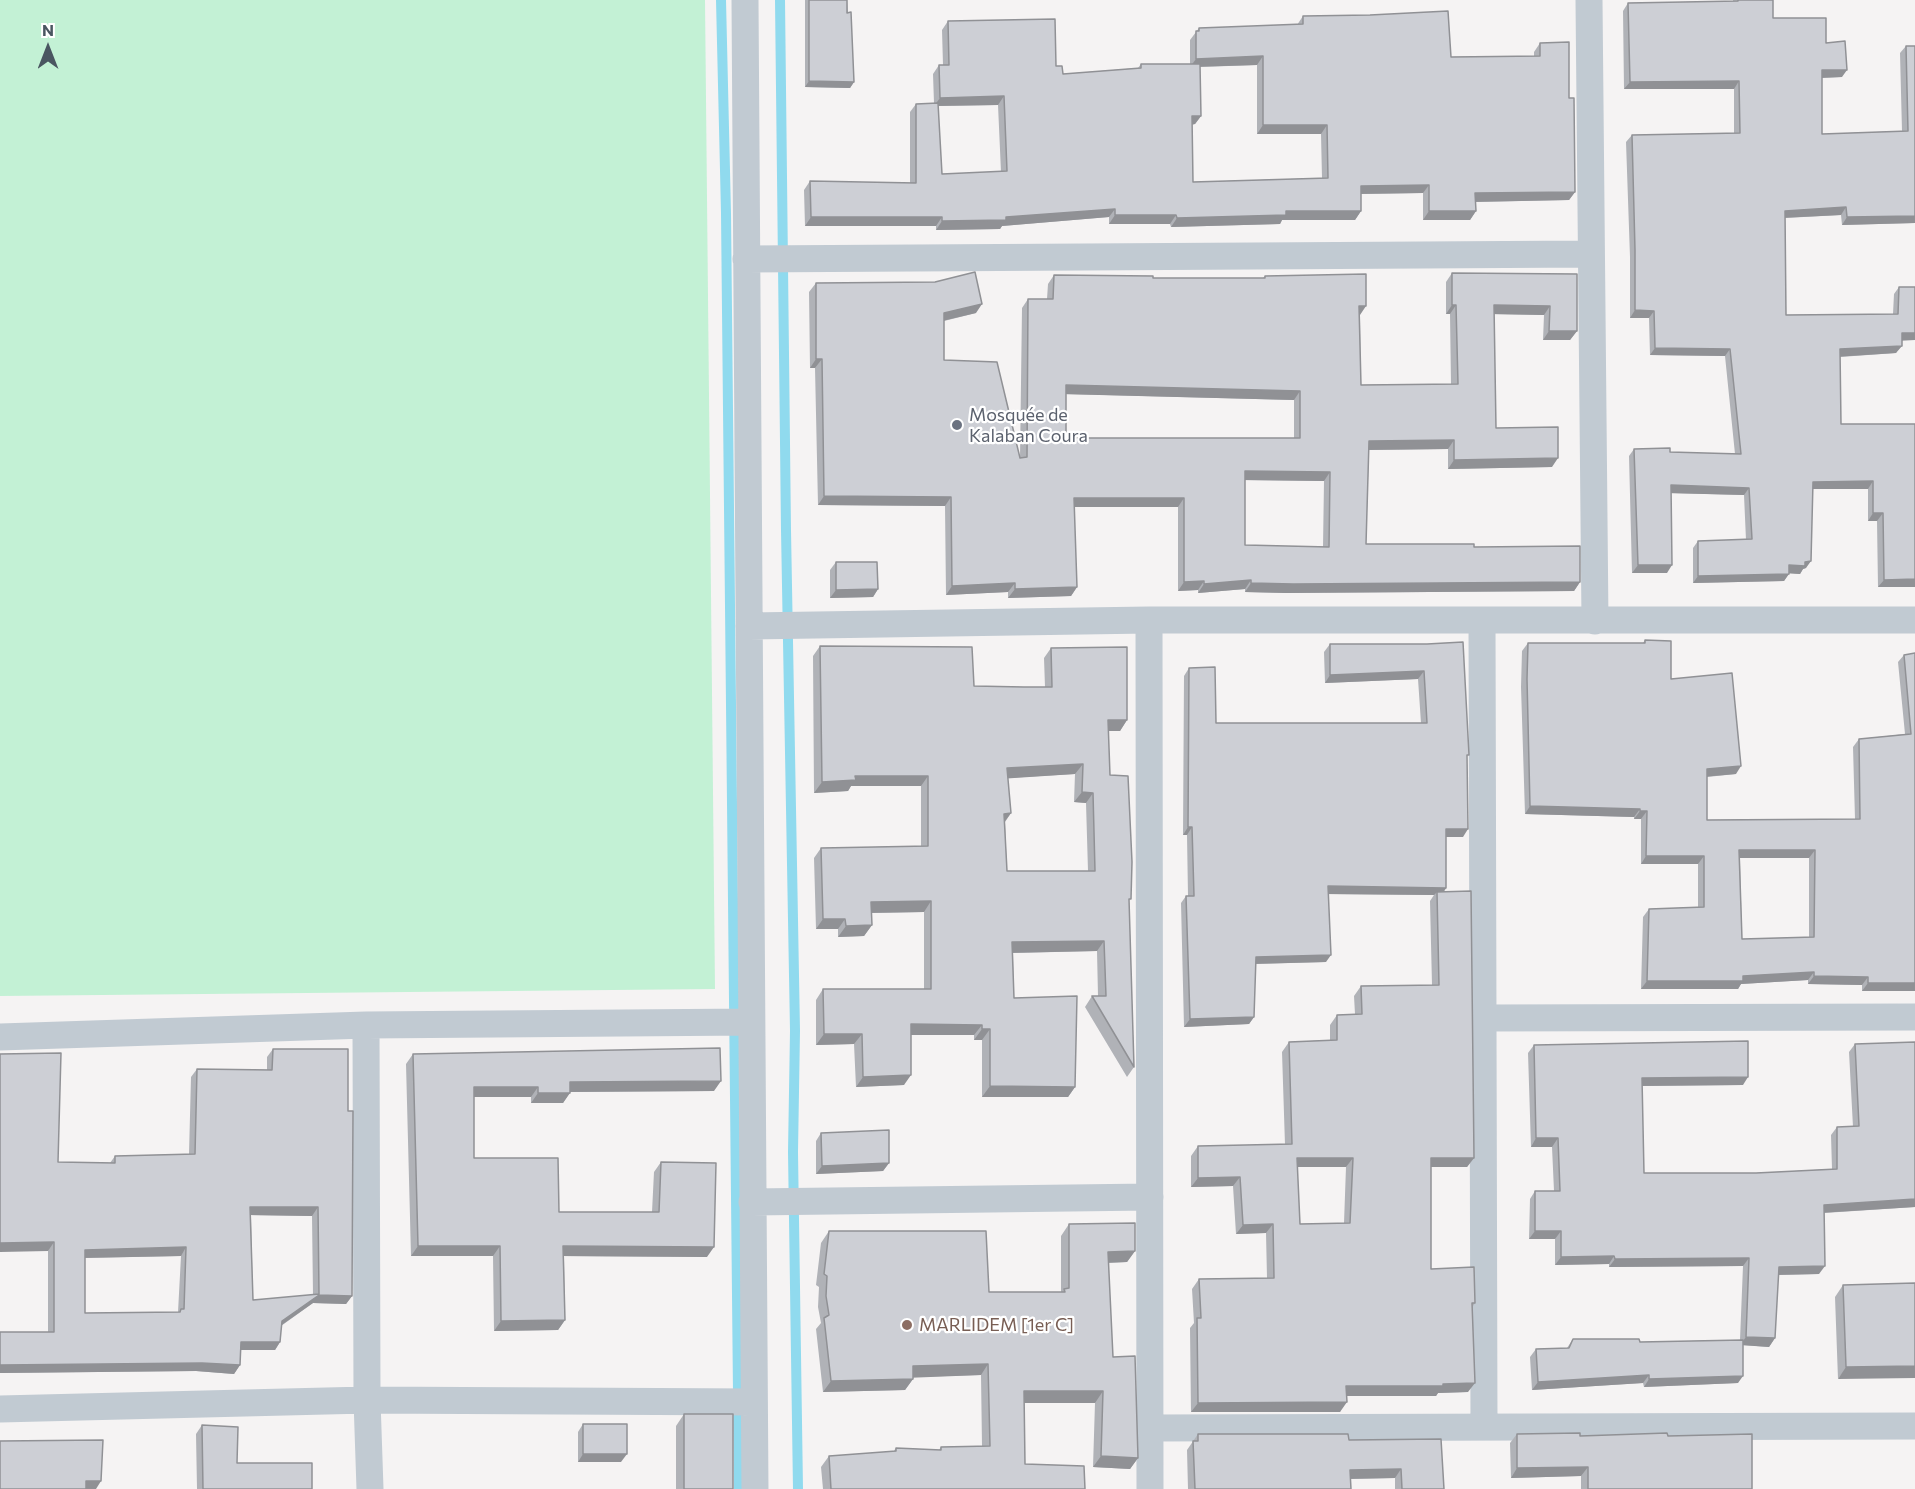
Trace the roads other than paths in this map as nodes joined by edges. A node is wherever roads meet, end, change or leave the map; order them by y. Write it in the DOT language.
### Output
graph roads {
  1 [pos="745,0"];
  2 [pos="1589,0"];
  3 [pos="1590,254"];
  4 [pos="746,258"];
  5 [pos="1149,620"];
  6 [pos="1595,621"];
  7 [pos="1915,621"];
  8 [pos="1482,622"];
  9 [pos="749,626"];
  10 [pos="1915,1017"];
  11 [pos="1483,1018"];
  12 [pos="751,1022"];
  13 [pos="366,1025"];
  14 [pos="0,1037"];
  15 [pos="1150,1197"];
  16 [pos="752,1202"];
  17 [pos="367,1401"];
  18 [pos="754,1402"];
  19 [pos="0,1409"];
  20 [pos="1915,1426"];
  21 [pos="1484,1427"];
  22 [pos="1150,1428"];
  23 [pos="370,1489"];
  24 [pos="755,1489"];
  25 [pos="1150,1489"];
  1 -- 4 [label="street"];
  2 -- 3 [label="street"];
  3 -- 4 [label="street"];
  3 -- 6 [label="street"];
  4 -- 9 [label="street"];
  5 -- 8 [label="street"];
  5 -- 9 [label="street"];
  5 -- 15 [label="street"];
  6 -- 7 [label="street"];
  6 -- 8 [label="street"];
  8 -- 11 [label="street"];
  9 -- 12 [label="street"];
  10 -- 11 [label="street"];
  11 -- 21 [label="street"];
  12 -- 13 [label="street"];
  12 -- 16 [label="street"];
  13 -- 14 [label="street"];
  13 -- 17 [label="street"];
  15 -- 16 [label="street"];
  15 -- 22 [label="street"];
  16 -- 18 [label="street"];
  17 -- 18 [label="street"];
  17 -- 19 [label="street"];
  17 -- 23 [label="street"];
  18 -- 24 [label="street"];
  20 -- 21 [label="street"];
  21 -- 22 [label="street"];
  22 -- 25 [label="street"];
}
